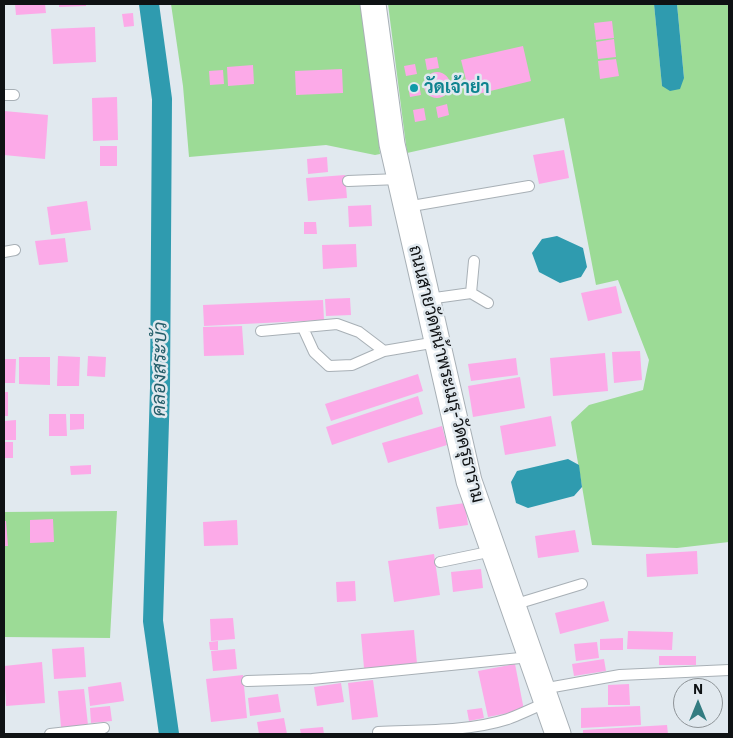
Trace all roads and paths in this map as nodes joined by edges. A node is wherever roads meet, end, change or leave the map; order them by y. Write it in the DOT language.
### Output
graph roads {
  1 [pos="373,4"];
  2 [pos="399,179"];
  3 [pos="348,181"];
  4 [pos="529,186"];
  5 [pos="405,207"];
  6 [pos="15,250"];
  7 [pos="4,252"];
  8 [pos="474,261"];
  9 [pos="471,293"];
  10 [pos="428,299"];
  11 [pos="488,303"];
  12 [pos="302,328"];
  13 [pos="262,331"];
  14 [pos="438,342"];
  15 [pos="384,351"];
  16 [pos="494,550"];
  17 [pos="440,562"];
  18 [pos="582,584"];
  19 [pos="513,605"];
  20 [pos="531,657"];
  21 [pos="729,670"];
  22 [pos="247,680"];
  23 [pos="545,696"];
  24 [pos="104,728"];
  25 [pos="378,732"];
  26 [pos="50,734"];
  27 [pos="558,734"];
  1 -- 2 [label="street, ถนนสายวัดหน้าพระเมรุ-วัดครุธาราม"];
  2 -- 3 [label="lane"];
  2 -- 5 [label="street, ถนนสายวัดหน้าพระเมรุ-วัดครุธาราม"];
  4 -- 5 [label="lane"];
  5 -- 10 [label="street, ถนนสายวัดหน้าพระเมรุ-วัดครุธาราม"];
  6 -- 7 [label="lane"];
  8 -- 9 [label="lane"];
  9 -- 10 [label="lane"];
  9 -- 11 [label="lane"];
  10 -- 14 [label="street, ถนนสายวัดหน้าพระเมรุ-วัดครุธาราม"];
  12 -- 13 [label="lane"];
  12 -- 15 [label="lane"];
  12 -- 15 [label="lane"];
  14 -- 15 [label="lane"];
  14 -- 16 [label="street, ถนนสายวัดหน้าพระเมรุ-วัดครุธาราม"];
  16 -- 17 [label="lane"];
  16 -- 19 [label="street, ถนนสายวัดหน้าพระเมรุ-วัดครุธาราม"];
  18 -- 19 [label="lane"];
  19 -- 20 [label="street, ถนนสายวัดหน้าพระเมรุ-วัดครุธาราม"];
  20 -- 22 [label="lane"];
  20 -- 23 [label="street, ถนนสายวัดหน้าพระเมรุ-วัดครุธาราม"];
  21 -- 23 [label="lane"];
  23 -- 25 [label="lane"];
  23 -- 27 [label="street, ถนนสายวัดหน้าพระเมรุ-วัดครุธาราม"];
  24 -- 26 [label="lane"];
}
